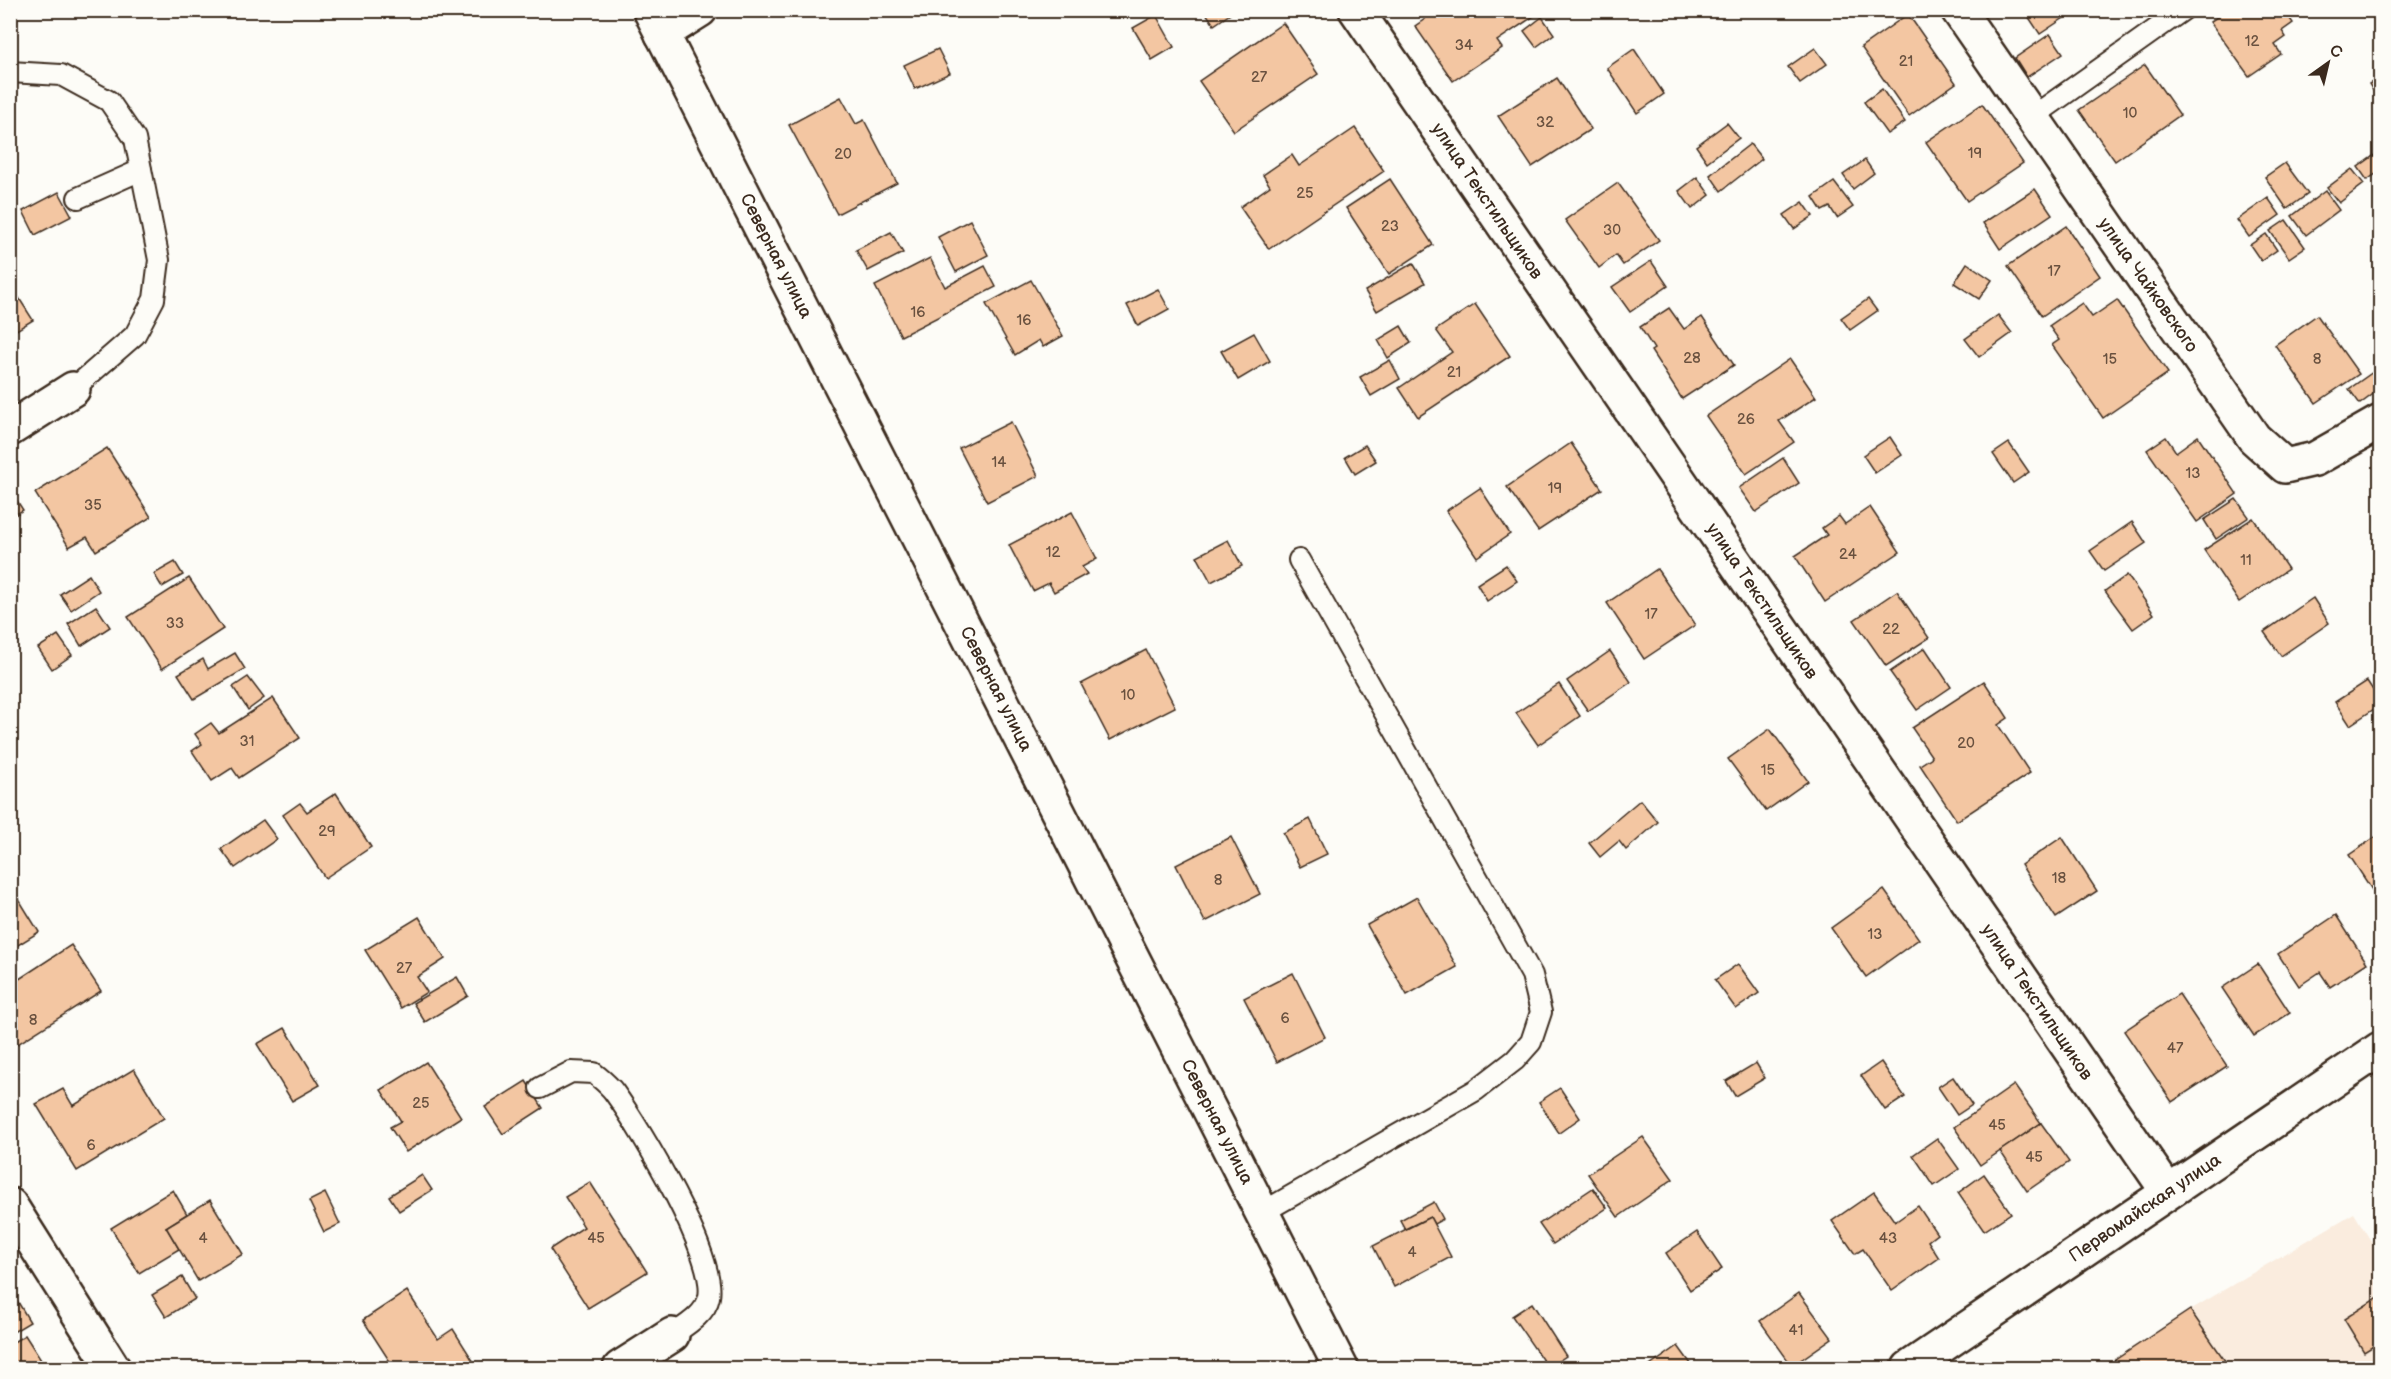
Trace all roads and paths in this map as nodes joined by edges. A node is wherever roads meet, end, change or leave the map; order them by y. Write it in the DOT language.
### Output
graph roads {
  1 [pos="700,10"];
  2 [pos="1356,10"];
  3 [pos="1958,10"];
  4 [pos="2183,10"];
  5 [pos="656,22"];
  6 [pos="10,72"];
  7 [pos="2031,118"];
  8 [pos="141,170"];
  9 [pos="78,198"];
  10 [pos="73,389"];
  11 [pos="2380,422"];
  12 [pos="10,429"];
  13 [pos="1299,560"];
  14 [pos="2380,1048"];
  15 [pos="540,1088"];
  16 [pos="2168,1192"];
  17 [pos="10,1205"];
  18 [pos="1263,1212"];
  19 [pos="672,1335"];
  20 [pos="113,1368"];
  21 [pos="620,1368"];
  22 [pos="1341,1368"];
  23 [pos="1909,1368"];
  1 -- 5 [label="street"];
  2 -- 16 [label="street, улица Текстильщиков"];
  3 -- 7 [label="street, улица Чайковского"];
  4 -- 7 [label="lane"];
  5 -- 18 [label="street, Северная улица"];
  6 -- 8 [label="lane"];
  7 -- 11 [label="street, улица Чайковского"];
  8 -- 9 [label="lane"];
  8 -- 10 [label="lane"];
  10 -- 12 [label="street"];
  13 -- 18 [label="lane"];
  14 -- 16 [label="street, Первомайская улица"];
  15 -- 19 [label="lane"];
  16 -- 23 [label="street, Первомайская улица"];
  17 -- 20 [label="street"];
  18 -- 22 [label="street, Северная улица"];
  19 -- 21 [label="street"];
}
